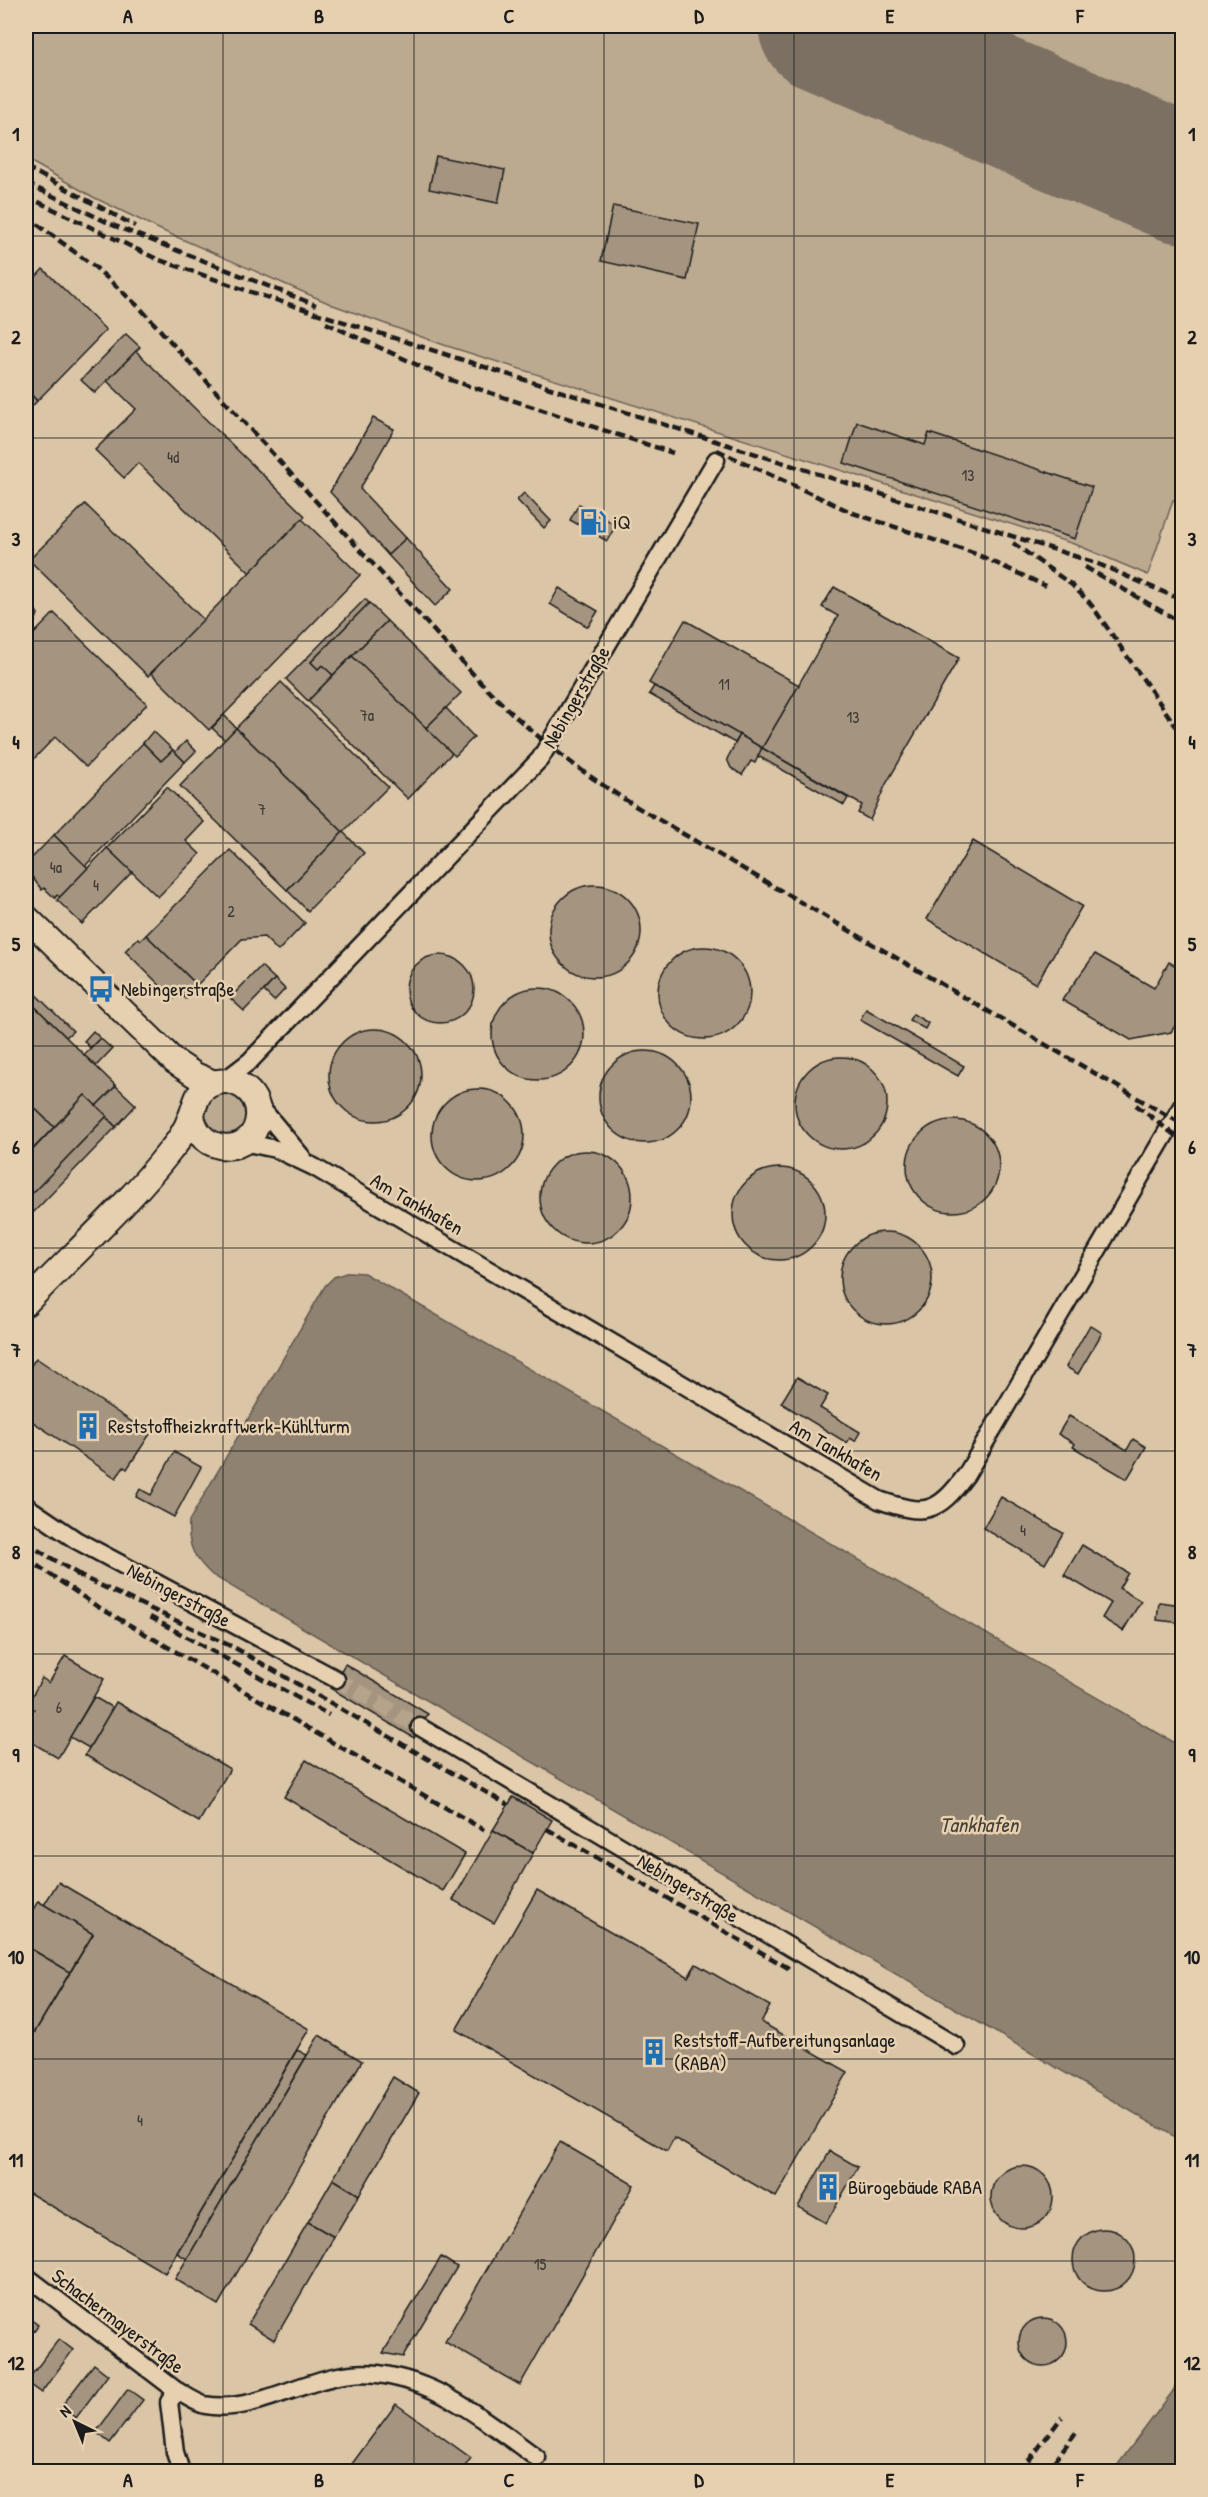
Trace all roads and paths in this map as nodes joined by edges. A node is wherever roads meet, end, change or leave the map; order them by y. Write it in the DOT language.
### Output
graph roads {
  1 [pos="716,460"];
  2 [pos="26,917"];
  3 [pos="174,1061"];
  4 [pos="250,1061"];
  5 [pos="219,1082"];
  6 [pos="254,1098"];
  7 [pos="1182,1106"];
  8 [pos="194,1107"];
  9 [pos="243,1142"];
  10 [pos="212,1144"];
  11 [pos="160,1164"];
  12 [pos="314,1167"];
  13 [pos="26,1303"];
  14 [pos="26,1506"];
  15 [pos="336,1679"];
  16 [pos="420,1727"];
  17 [pos="956,2046"];
  18 [pos="26,2276"];
  19 [pos="177,2391"];
  20 [pos="537,2458"];
  21 [pos="181,2472"];
  1 -- 4 [label="street, Nebingerstraße"];
  2 -- 3 [label="street"];
  3 -- 5 [label="street"];
  3 -- 8 [label="street"];
  4 -- 5 [label="street, Nebingerstraße"];
  4 -- 6 [label="street"];
  5 -- 6 [label="street"];
  5 -- 8 [label="street"];
  6 -- 9 [label="street"];
  6 -- 12 [label="street, Am Tankhafen"];
  7 -- 12 [label="street, Am Tankhafen"];
  8 -- 10 [label="street"];
  8 -- 11 [label="street"];
  9 -- 10 [label="street"];
  9 -- 12 [label="street, Am Tankhafen"];
  10 -- 11 [label="street"];
  11 -- 13 [label="street"];
  14 -- 15 [label="street, Nebingerstraße"];
  16 -- 17 [label="street, Nebingerstraße"];
  18 -- 19 [label="street, Schachermayerstraße"];
  19 -- 20 [label="street"];
  19 -- 21 [label="street, Schachermayerstraße"];
}
